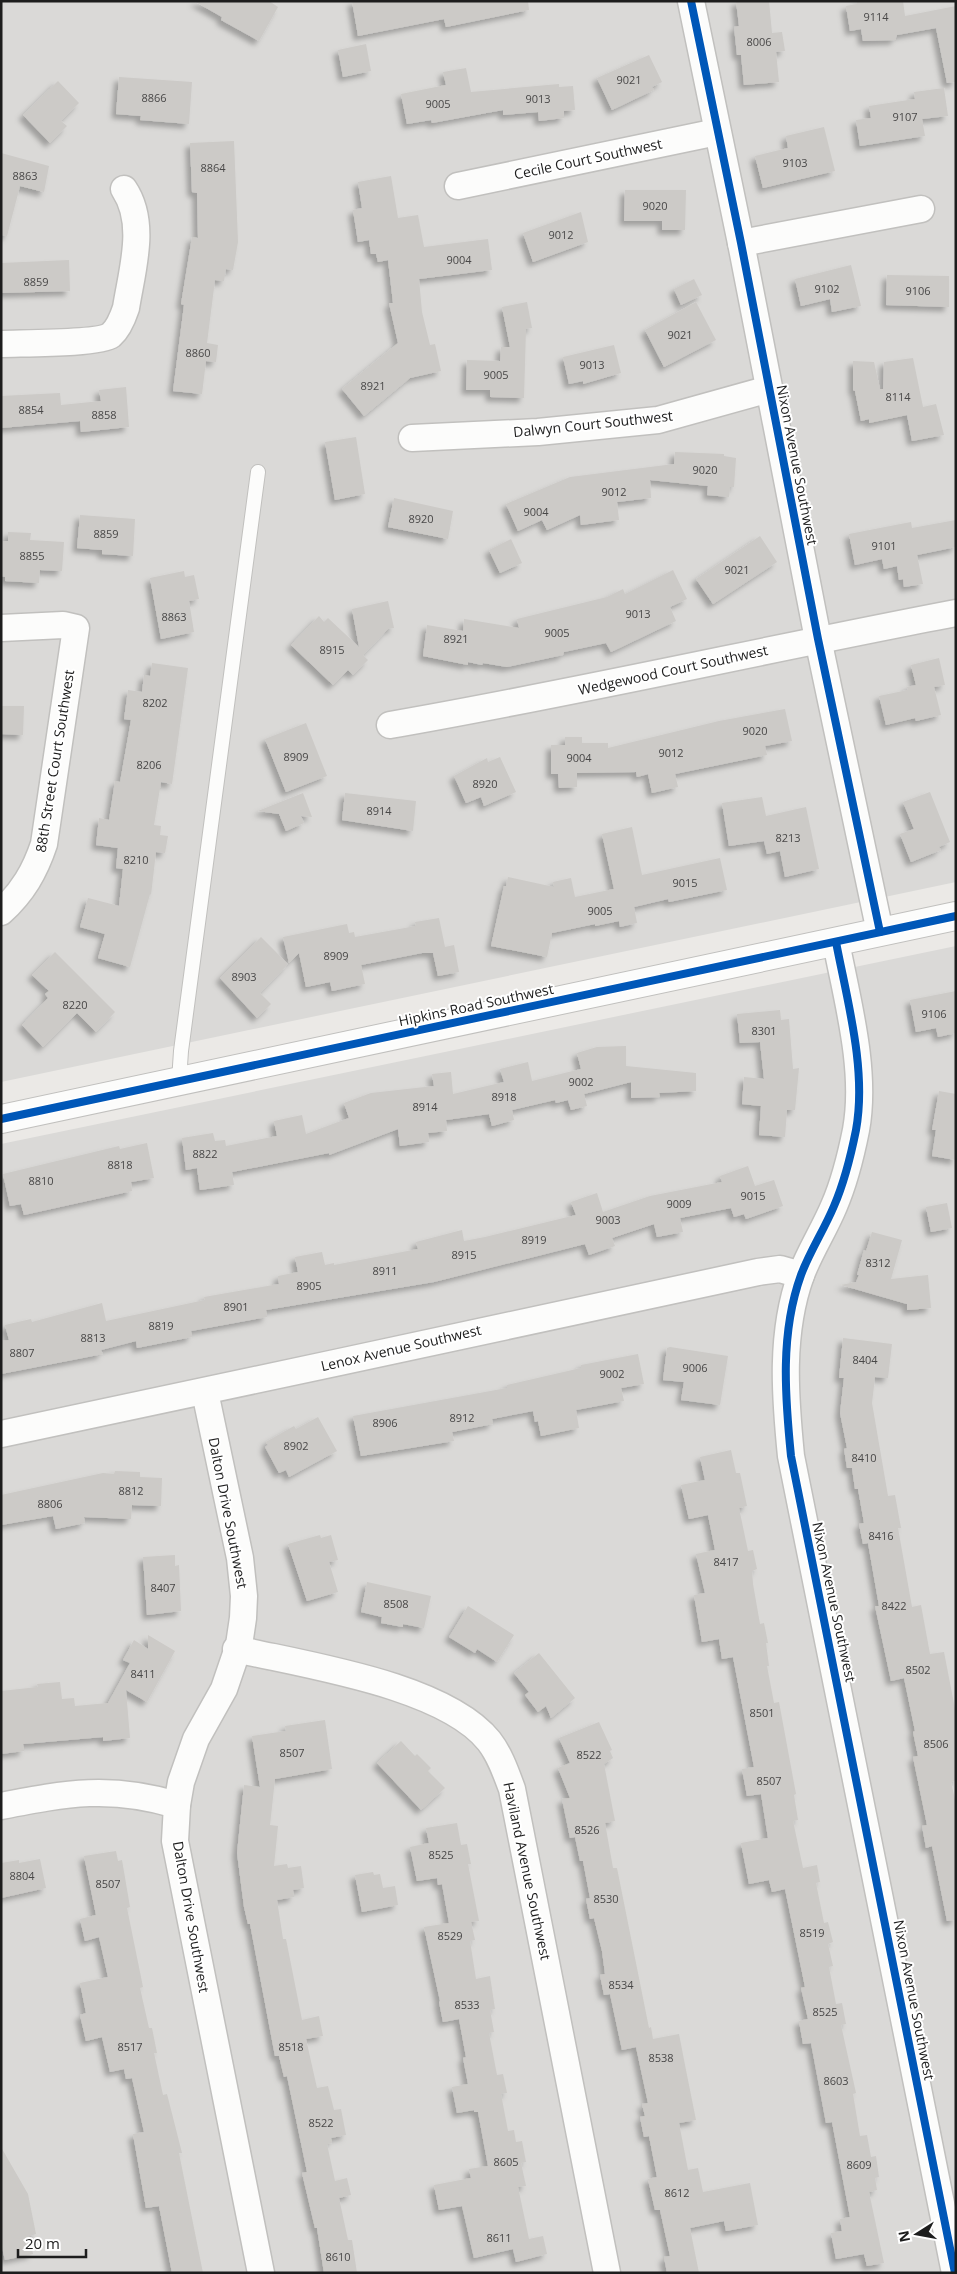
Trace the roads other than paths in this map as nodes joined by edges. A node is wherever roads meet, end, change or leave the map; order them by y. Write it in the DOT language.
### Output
graph roads {
  1 [pos="691,1"];
  2 [pos="717,132"];
  3 [pos="458,186"];
  4 [pos="124,189"];
  5 [pos="921,209"];
  6 [pos="741,244"];
  7 [pos="1,344"];
  8 [pos="770,389"];
  9 [pos="412,438"];
  10 [pos="258,472"];
  11 [pos="956,613"];
  12 [pos="1,628"];
  13 [pos="818,639"];
  14 [pos="390,725"];
  15 [pos="1,912"];
  16 [pos="956,916"];
  17 [pos="880,932"];
  18 [pos="836,942"];
  19 [pos="180,1081"];
  20 [pos="1,1119"];
  21 [pos="801,1275"];
  22 [pos="205,1392"];
  23 [pos="1,1434"];
  24 [pos="236,1650"];
  25 [pos="177,1805"];
  26 [pos="1,1806"];
  27 [pos="261,2273"];
  28 [pos="607,2273"];
  29 [pos="955,2273"];
  1 -- 2 [label="street, Nixon Avenue Southwest"];
  2 -- 3 [label="street, Cecile Court Southwest"];
  2 -- 6 [label="street, Nixon Avenue Southwest"];
  4 -- 7 [label="street"];
  5 -- 6 [label="street"];
  6 -- 8 [label="street, Nixon Avenue Southwest"];
  8 -- 9 [label="street, Dalwyn Court Southwest"];
  8 -- 13 [label="street, Nixon Avenue Southwest"];
  10 -- 19 [label="lane"];
  11 -- 13 [label="street, Wedgewood Court Southwest"];
  12 -- 15 [label="street, 88th Street Court Southwest"];
  13 -- 14 [label="street, Wedgewood Court Southwest"];
  13 -- 17 [label="street, Nixon Avenue Southwest"];
  16 -- 17 [label="street, Hipkins Road Southwest"];
  17 -- 18 [label="street, Hipkins Road Southwest"];
  18 -- 19 [label="street, Hipkins Road Southwest"];
  18 -- 21 [label="street, Nixon Avenue Southwest"];
  19 -- 20 [label="street, Hipkins Road Southwest"];
  21 -- 22 [label="street, Lenox Avenue Southwest"];
  21 -- 29 [label="street, Nixon Avenue Southwest"];
  22 -- 23 [label="street, Lenox Avenue Southwest"];
  22 -- 24 [label="street, Dalton Drive Southwest"];
  24 -- 25 [label="street, Dalton Drive Southwest"];
  24 -- 28 [label="street, Haviland Avenue Southwest"];
  25 -- 26 [label="street"];
  25 -- 27 [label="street, Dalton Drive Southwest"];
}
